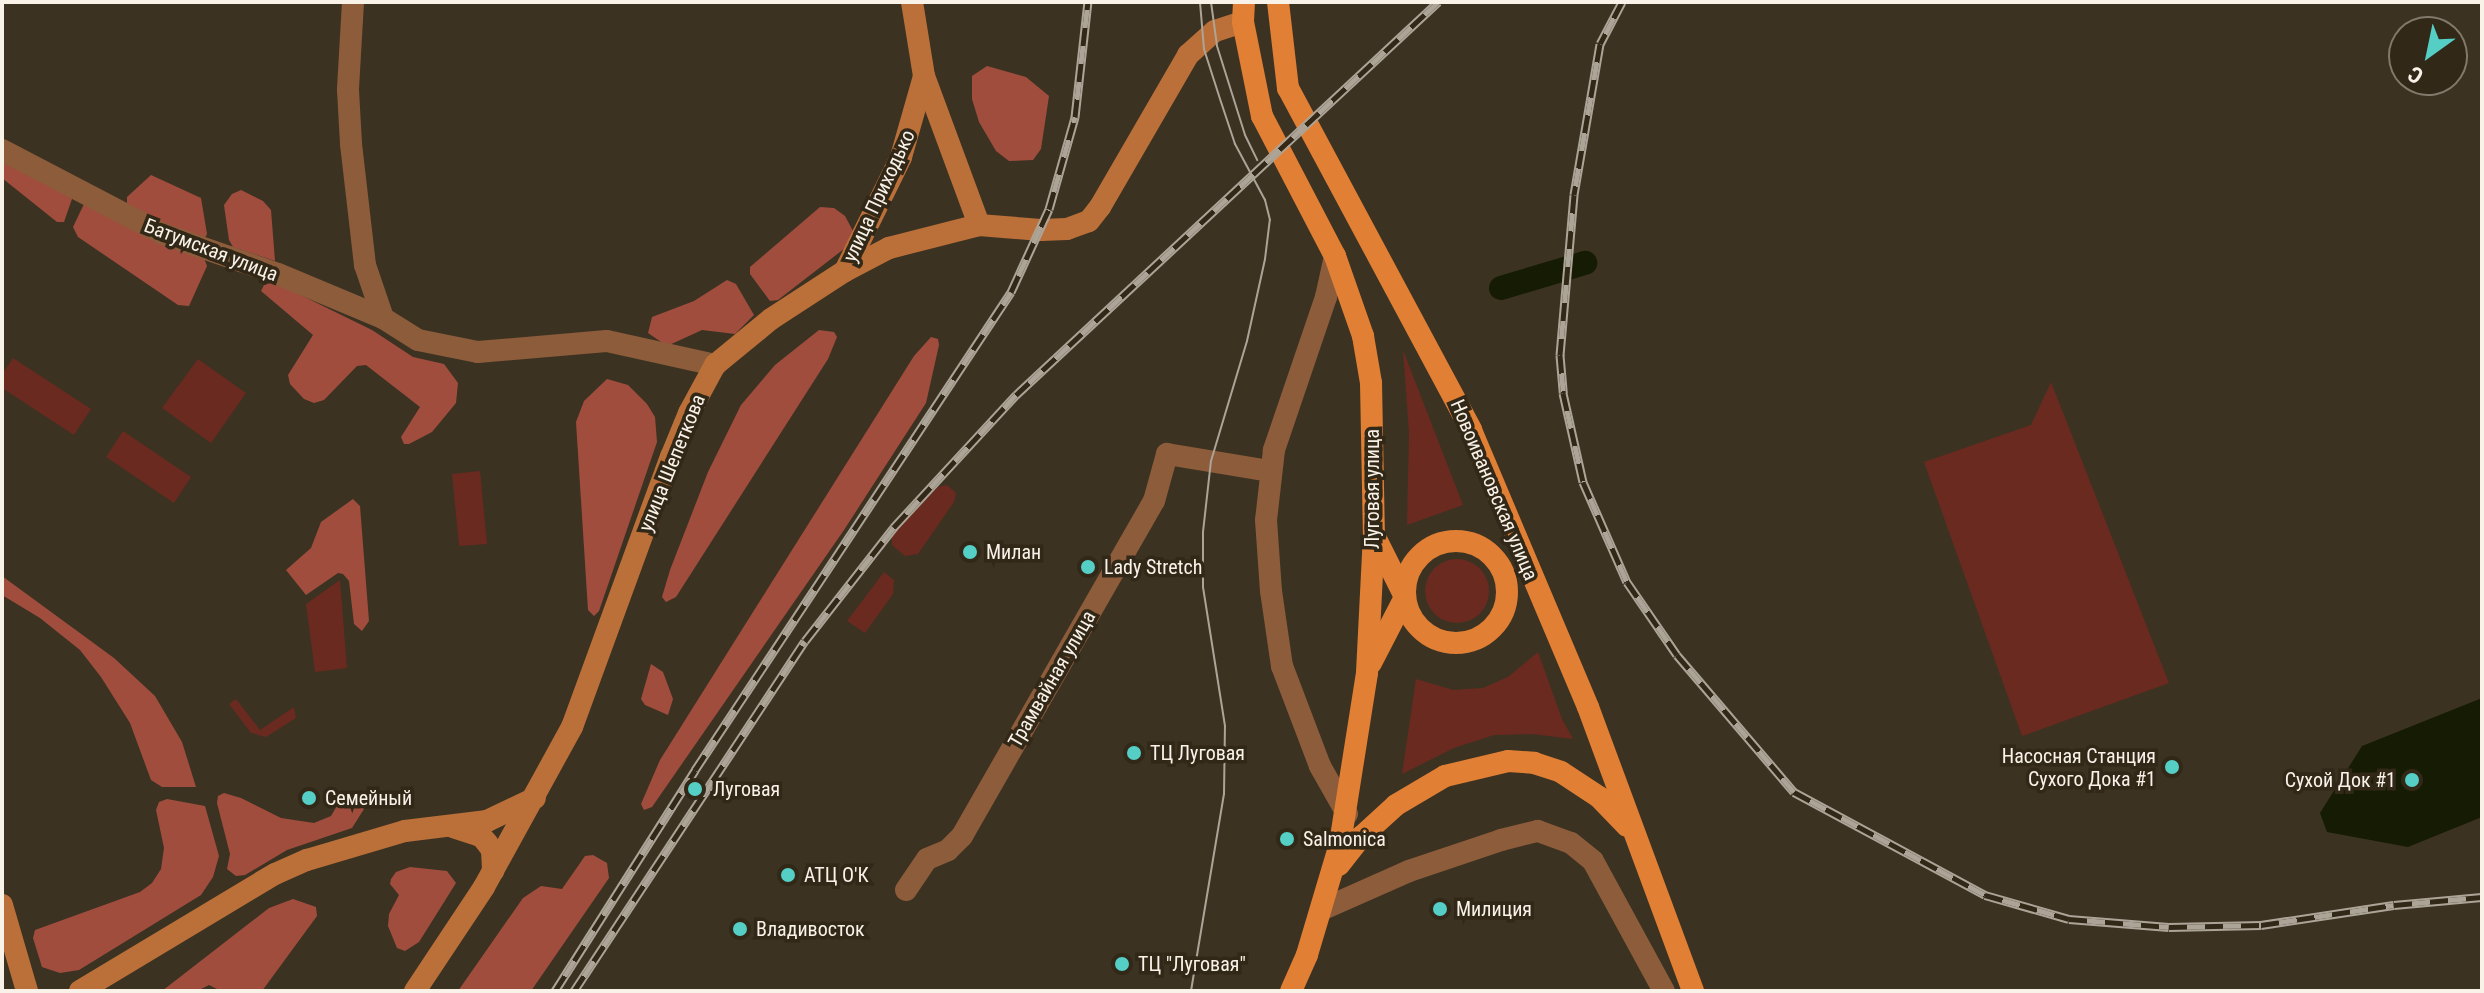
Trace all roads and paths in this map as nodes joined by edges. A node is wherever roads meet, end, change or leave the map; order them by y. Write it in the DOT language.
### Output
graph roads {
  1 [pos="353,2"];
  2 [pos="912,2"];
  3 [pos="1278,2"];
  4 [pos="1244,12"];
  5 [pos="924,76"];
  6 [pos="2,150"];
  7 [pos="979,225"];
  8 [pos="1335,256"];
  9 [pos="845,271"];
  10 [pos="383,318"];
  11 [pos="715,365"];
  12 [pos="1270,471"];
  13 [pos="1505,511"];
  14 [pos="1374,534"];
  15 [pos="1505,576"];
  16 [pos="1405,597"];
  17 [pos="1550,622"];
  18 [pos="1367,673"];
  19 [pos="536,797"];
  20 [pos="1347,814"];
  21 [pos="440,824"];
  22 [pos="1638,839"];
  23 [pos="493,871"];
  24 [pos="1331,876"];
  25 [pos="906,890"];
  26 [pos="2,905"];
  27 [pos="1321,910"];
  28 [pos="27,991"];
  29 [pos="80,991"];
  30 [pos="415,991"];
  31 [pos="1291,991"];
  32 [pos="1664,991"];
  33 [pos="1693,991"];
  1 -- 10 [label="street"];
  2 -- 5 [label="main road, улица Приходько"];
  3 -- 13 [label="main road, Новоивановская улица"];
  4 -- 7 [label="main road, улица Шепеткова"];
  4 -- 8 [label="main road, Луговая улица"];
  5 -- 7 [label="main road, улица Приходько"];
  5 -- 9 [label="main road, улица Приходько"];
  6 -- 10 [label="street, Батумская улица"];
  7 -- 9 [label="main road, улица Шепеткова"];
  8 -- 12 [label="street"];
  8 -- 14 [label="main road, Луговая улица"];
  9 -- 11 [label="main road, улица Шепеткова"];
  10 -- 11 [label="street, Батумская улица"];
  11 -- 19 [label="main road, улица Шепеткова"];
  12 -- 20 [label="street"];
  12 -- 25 [label="street, Трамвайная улица"];
  13 -- 15 [label="main road"];
  13 -- 17 [label="main road, Новоивановская улица"];
  14 -- 16 [label="main road"];
  14 -- 18 [label="main road, Луговая улица"];
  15 -- 16 [label="main road"];
  15 -- 16 [label="main road"];
  15 -- 17 [label="main road"];
  16 -- 18 [label="main road"];
  17 -- 22 [label="main road, Новоивановская улица"];
  18 -- 20 [label="main road, Луговая улица"];
  19 -- 21 [label="main road"];
  19 -- 23 [label="main road, улица Шепеткова"];
  20 -- 24 [label="main road, Луговая улица"];
  21 -- 23 [label="main road"];
  21 -- 29 [label="main road"];
  22 -- 24 [label="main road"];
  22 -- 33 [label="main road, Новоивановская улица"];
  23 -- 30 [label="main road, улица Шепеткова"];
  24 -- 27 [label="main road, Луговая улица"];
  26 -- 28 [label="main road"];
  27 -- 31 [label="main road, Луговая улица"];
  27 -- 32 [label="street"];
}
